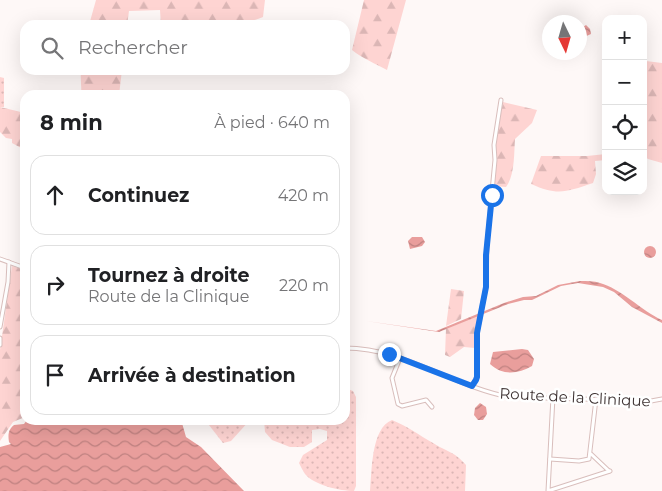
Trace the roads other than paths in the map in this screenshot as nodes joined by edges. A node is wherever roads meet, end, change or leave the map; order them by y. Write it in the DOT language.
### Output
graph roads {
  1 [pos="501,100"];
  2 [pos="0,259"];
  3 [pos="9,262"];
  4 [pos="20,266"];
  5 [pos="0,327"];
  6 [pos="0,338"];
  7 [pos="0,345"];
  8 [pos="350,348"];
  9 [pos="400,358"];
  10 [pos="472,386"];
  11 [pos="553,397"];
  12 [pos="596,399"];
  13 [pos="662,399"];
  14 [pos="432,407"];
  15 [pos="591,454"];
  16 [pos="550,459"];
  1 -- 10 [label="street"];
  2 -- 3 [label="street"];
  3 -- 4 [label="street"];
  3 -- 5 [label="street"];
  6 -- 7 [label="street"];
  8 -- 9 [label="street, Route de la Clinique"];
  9 -- 10 [label="street, Route de la Clinique"];
  9 -- 14 [label="street"];
  10 -- 11 [label="street, Route de la Clinique"];
  11 -- 12 [label="street, Route de la Clinique"];
  11 -- 16 [label="street"];
  12 -- 13 [label="street, Route de la Clinique"];
  12 -- 15 [label="street"];
  15 -- 16 [label="street"];
  15 -- 16 [label="street"];
}
